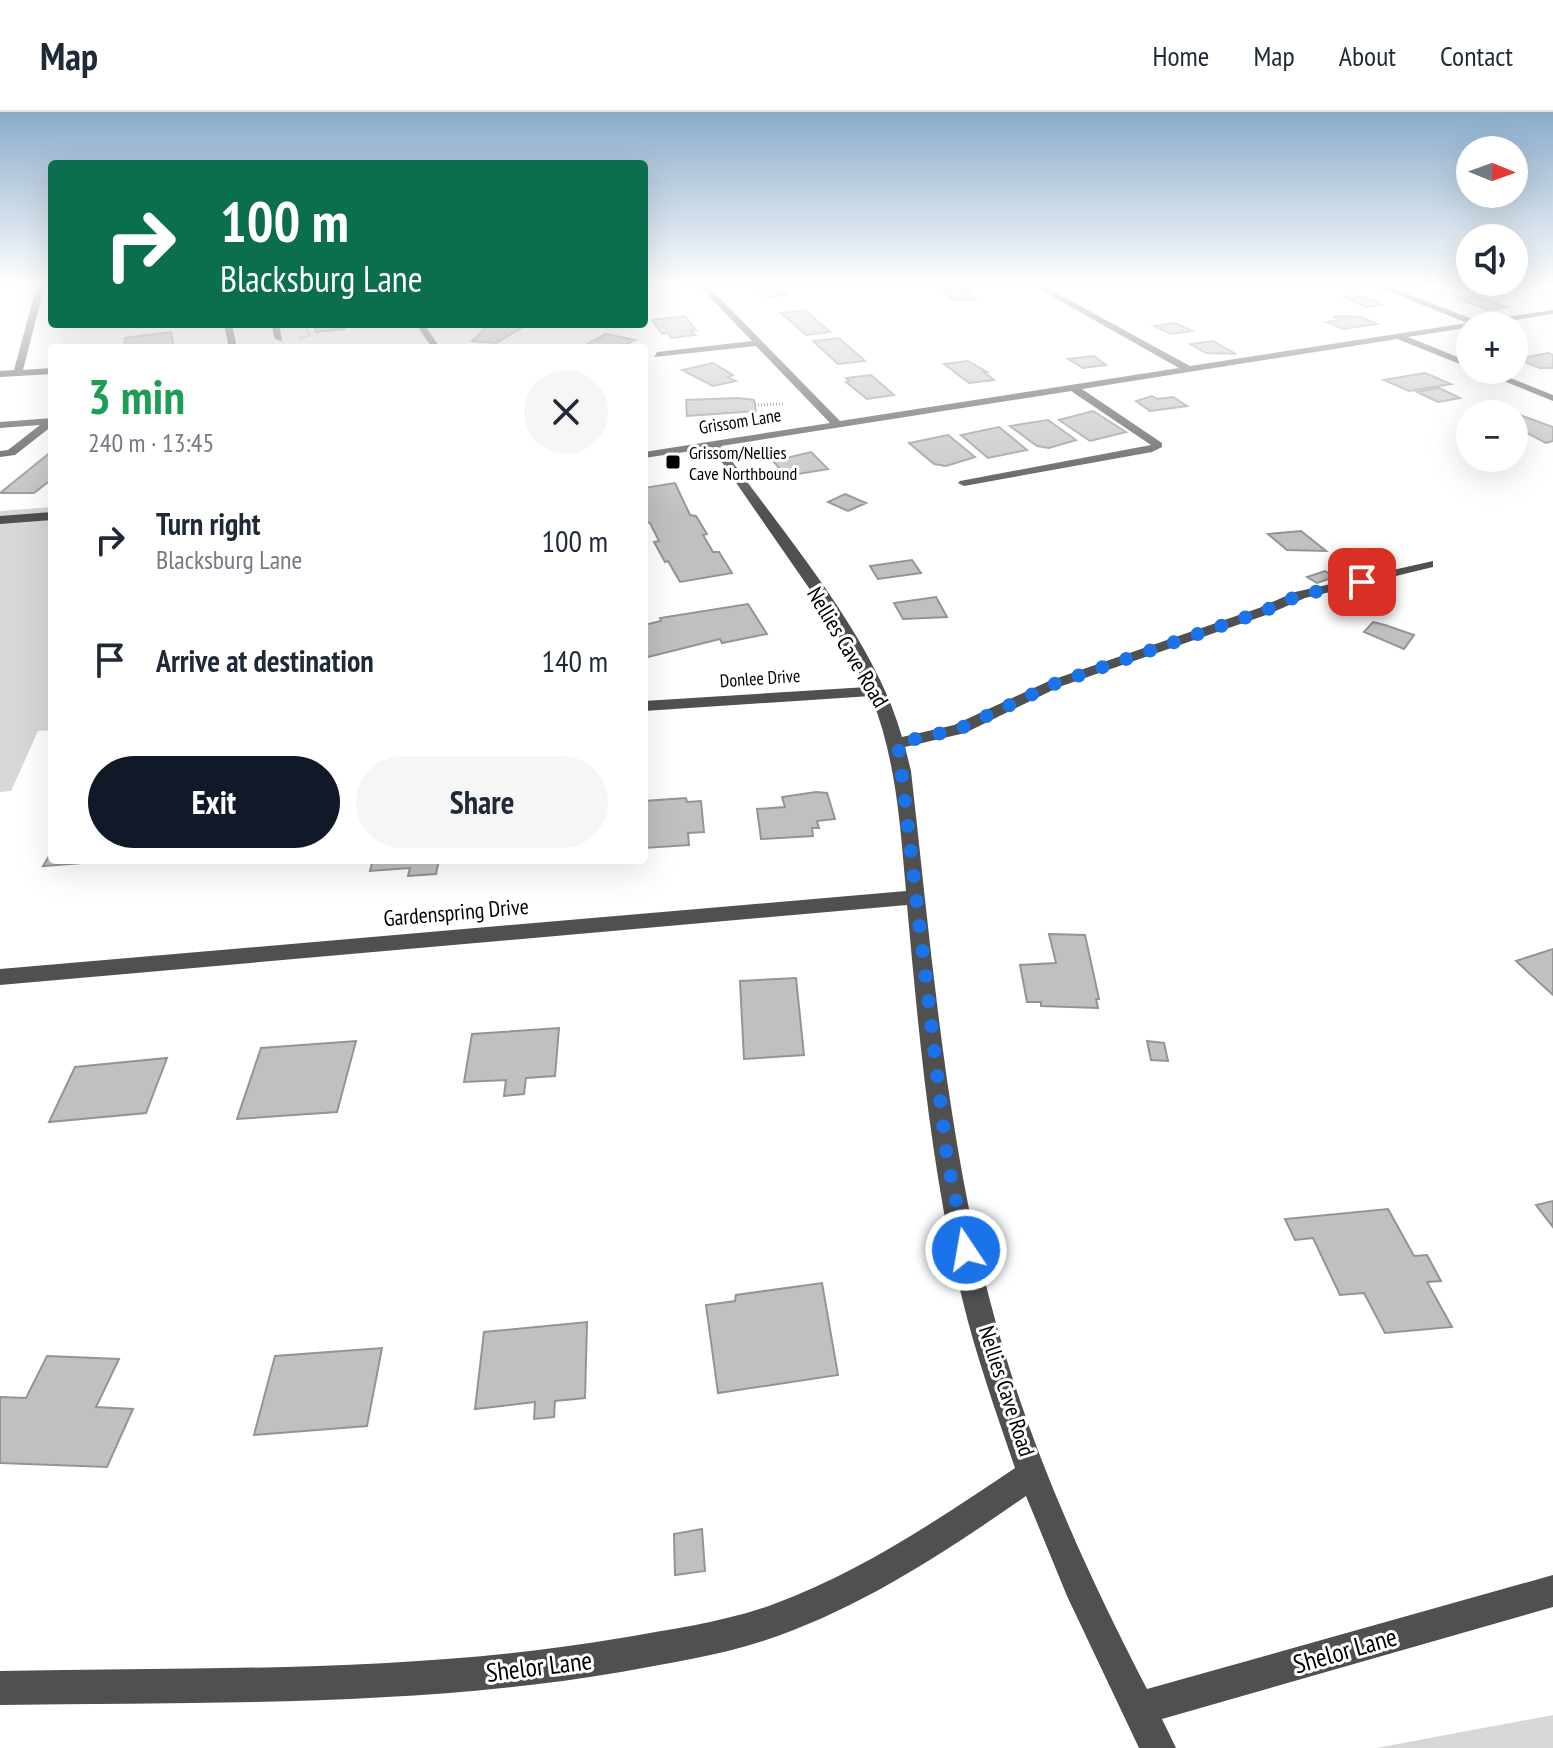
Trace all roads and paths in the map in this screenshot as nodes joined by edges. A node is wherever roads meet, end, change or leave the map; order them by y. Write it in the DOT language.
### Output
graph roads {
  1 [pos="21,361"];
  2 [pos="777,361"];
  3 [pos="1174,361"];
  4 [pos="1243,361"];
  5 [pos="1190,370"];
  6 [pos="48,371"];
  7 [pos="18,373"];
  8 [pos="0,374"];
  9 [pos="1518,384"];
  10 [pos="1072,387"];
  11 [pos="1553,398"];
  12 [pos="797,403"];
  13 [pos="755,405"];
  14 [pos="48,422"];
  15 [pos="836,423"];
  16 [pos="48,424"];
  17 [pos="0,425"];
  18 [pos="714,443"];
  19 [pos="0,454"];
  20 [pos="648,454"];
  21 [pos="964,483"];
  22 [pos="48,516"];
  23 [pos="0,520"];
  24 [pos="1428,564"];
  25 [pos="879,691"];
  26 [pos="648,706"];
  27 [pos="898,743"];
  28 [pos="917,897"];
  29 [pos="0,977"];
  30 [pos="1034,1473"];
  31 [pos="1553,1591"];
  32 [pos="0,1688"];
  33 [pos="1138,1709"];
  34 [pos="1158,1748"];
  1 -- 7 [label="street"];
  2 -- 15 [label="street"];
  3 -- 5 [label="street"];
  4 -- 5 [label="street, Grissom Lane"];
  5 -- 10 [label="street, Grissom Lane"];
  6 -- 7 [label="street"];
  7 -- 8 [label="street"];
  9 -- 11 [label="street"];
  10 -- 15 [label="street, Grissom Lane"];
  10 -- 21 [label="street"];
  12 -- 13 [label="path"];
  14 -- 17 [label="street"];
  15 -- 18 [label="street, Grissom Lane"];
  16 -- 19 [label="street"];
  18 -- 20 [label="street, Grissom Lane"];
  18 -- 25 [label="street, Nellies Cave Road"];
  22 -- 23 [label="street"];
  24 -- 27 [label="street"];
  25 -- 26 [label="street, Donlee Drive"];
  25 -- 27 [label="street, Nellies Cave Road"];
  27 -- 28 [label="street, Nellies Cave Road"];
  28 -- 29 [label="street, Gardenspring Drive"];
  28 -- 30 [label="street, Nellies Cave Road"];
  30 -- 32 [label="street, Shelor Lane"];
  30 -- 33 [label="street, Nellies Cave Road"];
  31 -- 33 [label="street, Shelor Lane"];
  33 -- 34 [label="street, Nellies Cave Road"];
}
